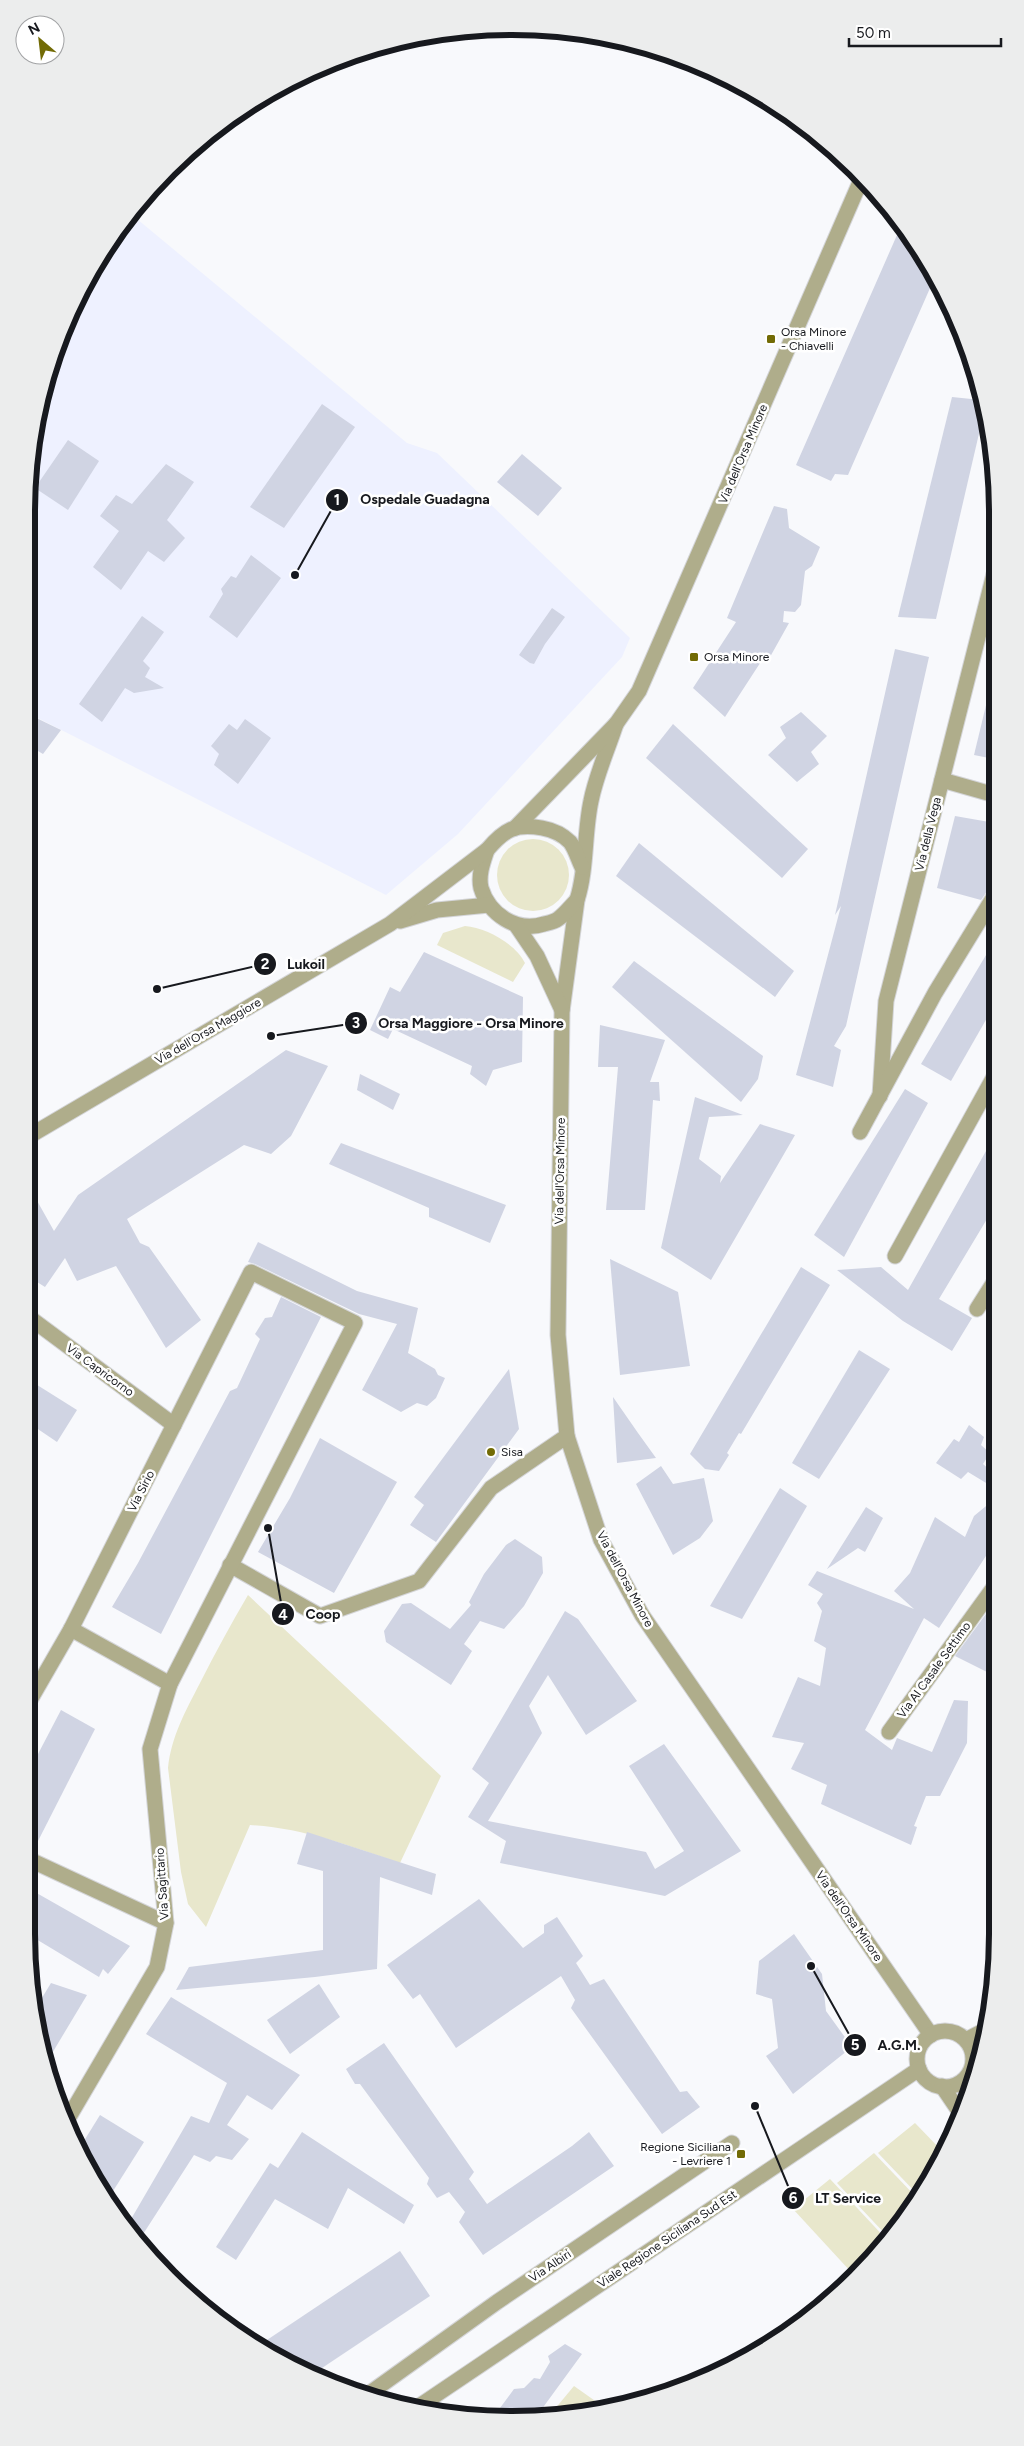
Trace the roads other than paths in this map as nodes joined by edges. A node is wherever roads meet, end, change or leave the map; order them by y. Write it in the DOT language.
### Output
graph roads {
  1 [pos="859,185"];
  2 [pos="989,594"];
  3 [pos="616,724"];
  4 [pos="942,780"];
  5 [pos="989,794"];
  6 [pos="515,828"];
  7 [pos="487,850"];
  8 [pos="582,867"];
  9 [pos="577,900"];
  10 [pos="489,904"];
  11 [pos="989,905"];
  12 [pos="390,924"];
  13 [pos="516,925"];
  14 [pos="562,1011"];
  15 [pos="989,1086"];
  16 [pos="880,1096"];
  17 [pos="860,1132"];
  18 [pos="35,1133"];
  19 [pos="895,1256"];
  20 [pos="251,1272"];
  21 [pos="989,1291"];
  22 [pos="977,1310"];
  23 [pos="35,1323"];
  24 [pos="174,1425"];
  25 [pos="566,1436"];
  26 [pos="230,1565"];
  27 [pos="989,1595"];
  28 [pos="71,1629"];
  29 [pos="170,1684"];
  30 [pos="35,1692"];
  31 [pos="889,1732"];
  32 [pos="35,1862"];
  33 [pos="166,1923"];
  34 [pos="979,2033"];
  35 [pos="931,2035"];
  36 [pos="966,2040"];
  37 [pos="973,2057"];
  38 [pos="919,2069"];
  39 [pos="967,2076"];
  40 [pos="942,2086"];
  41 [pos="957,2107"];
  42 [pos="70,2115"];
  43 [pos="732,2143"];
  44 [pos="374,2390"];
  45 [pos="425,2403"];
  1 -- 3 [label="street, Via dell'Orsa Minore"];
  2 -- 4 [label="street, Via della Vega"];
  3 -- 6 [label="street"];
  3 -- 8 [label="street"];
  4 -- 5 [label="street"];
  4 -- 16 [label="street, Via della Vega"];
  6 -- 7 [label="street"];
  6 -- 8 [label="street"];
  7 -- 10 [label="street"];
  7 -- 12 [label="street"];
  8 -- 9 [label="street"];
  9 -- 13 [label="street"];
  9 -- 14 [label="street, Via dell'Orsa Minore"];
  10 -- 12 [label="street"];
  10 -- 13 [label="street"];
  11 -- 16 [label="street"];
  12 -- 18 [label="street, Via dell'Orsa Maggiore"];
  13 -- 14 [label="street"];
  14 -- 25 [label="street, Via dell'Orsa Minore"];
  15 -- 19 [label="street"];
  16 -- 17 [label="street"];
  20 -- 24 [label="street, Via Sirio"];
  20 -- 26 [label="street, Via Sagittario"];
  21 -- 22 [label="street"];
  23 -- 24 [label="street, Via Capricorno"];
  24 -- 28 [label="street, Via Sirio"];
  25 -- 26 [label="street"];
  25 -- 35 [label="street, Via dell'Orsa Minore"];
  26 -- 29 [label="street, Via Sagittario"];
  27 -- 31 [label="street, Via Al Casale Settimo"];
  28 -- 29 [label="street"];
  28 -- 30 [label="street, Via Sirio"];
  29 -- 33 [label="street, Via Sagittario"];
  32 -- 33 [label="street"];
  33 -- 42 [label="street, Via Sagittario"];
  34 -- 36 [label="street"];
  35 -- 36 [label="street"];
  35 -- 38 [label="street"];
  36 -- 37 [label="street"];
  38 -- 40 [label="street"];
  38 -- 45 [label="street, Viale Regione Siciliana Sud Est"];
  39 -- 40 [label="street"];
  40 -- 41 [label="street"];
  43 -- 44 [label="street, Via Albiri"];
}
